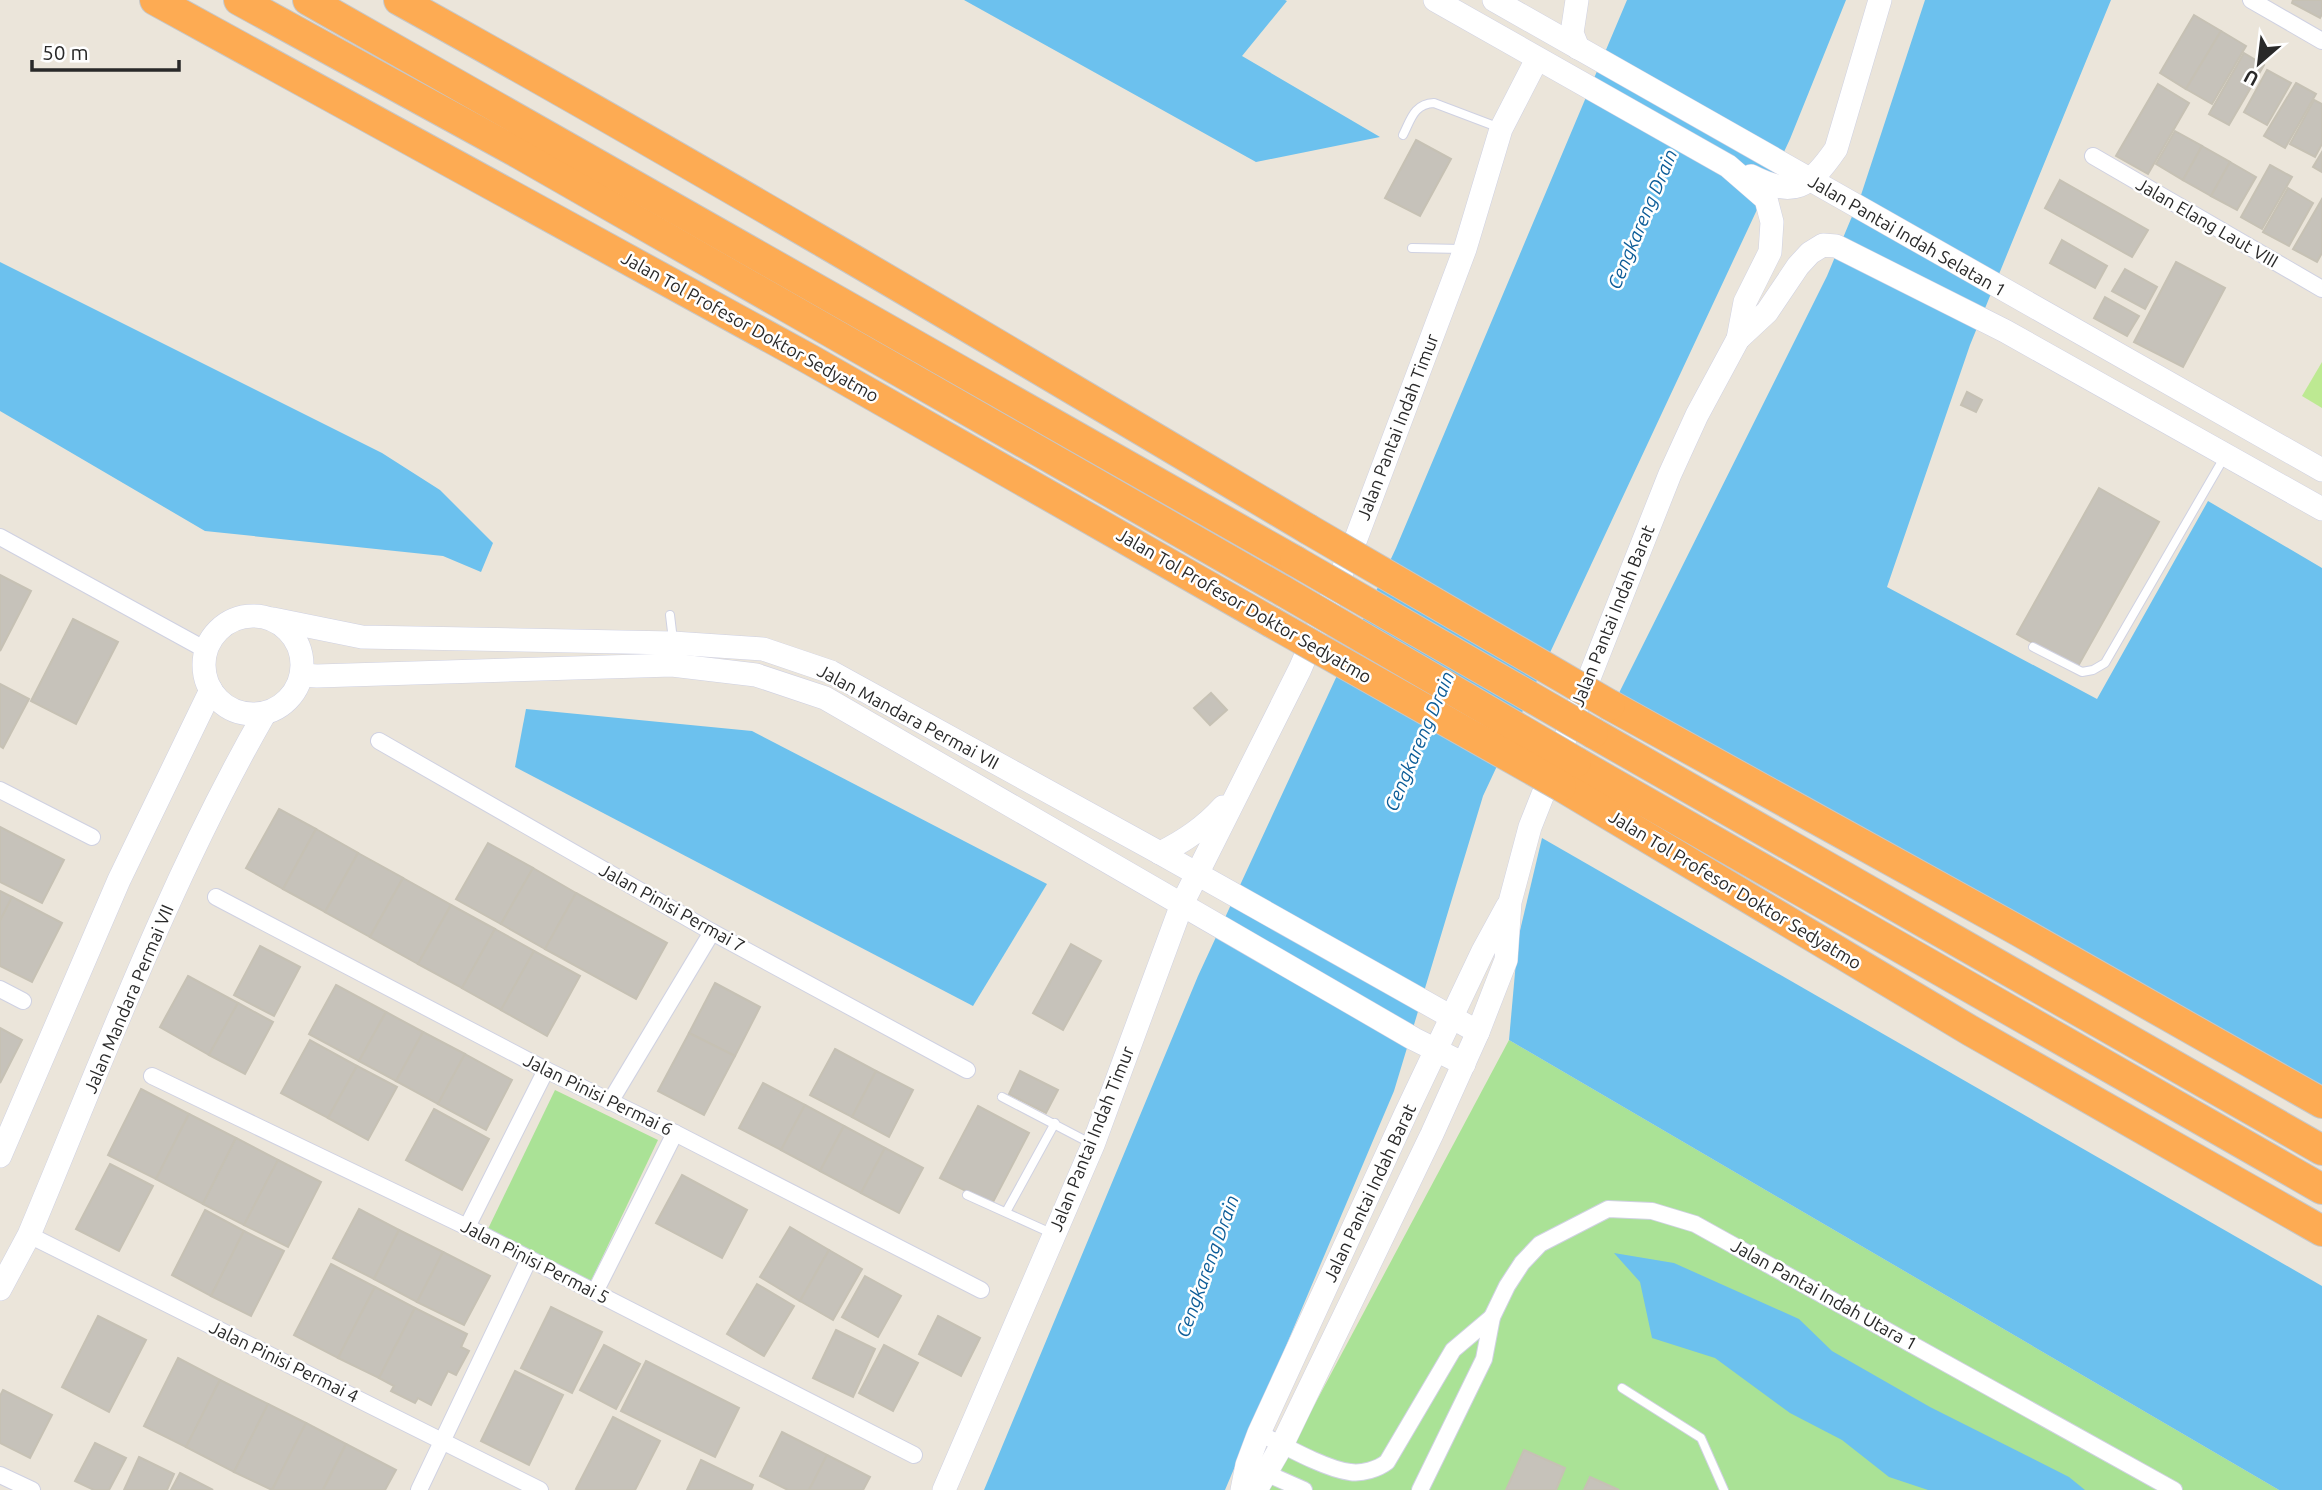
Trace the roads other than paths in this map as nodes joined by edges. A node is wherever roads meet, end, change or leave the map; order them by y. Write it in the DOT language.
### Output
graph roads {
  1 [pos="155,0"];
  2 [pos="239,0"];
  3 [pos="308,0"];
  4 [pos="399,0"];
  5 [pos="1435,0"];
  6 [pos="1491,0"];
  7 [pos="1577,0"];
  8 [pos="1880,0"];
  9 [pos="2251,0"];
  10 [pos="2322,41"];
  11 [pos="1584,51"];
  12 [pos="1537,59"];
  13 [pos="1577,82"];
  14 [pos="1501,129"];
  15 [pos="1403,135"];
  16 [pos="1836,149"];
  17 [pos="2092,156"];
  18 [pos="1810,179"];
  19 [pos="1770,193"];
  20 [pos="1846,201"];
  21 [pos="1412,248"];
  22 [pos="1465,249"];
  23 [pos="1798,266"];
  24 [pos="2322,289"];
  25 [pos="1738,339"];
  26 [pos="2225,455"];
  27 [pos="2322,470"];
  28 [pos="2322,509"];
  29 [pos="0,537"];
  30 [pos="670,615"];
  31 [pos="273,619"];
  32 [pos="673,643"];
  33 [pos="2033,647"];
  34 [pos="206,650"];
  35 [pos="302,675"];
  36 [pos="211,690"];
  37 [pos="265,713"];
  38 [pos="379,741"];
  39 [pos="1569,774"];
  40 [pos="1239,789"];
  41 [pos="0,790"];
  42 [pos="92,837"];
  43 [pos="1160,853"];
  44 [pos="1196,875"];
  45 [pos="216,897"];
  46 [pos="1510,902"];
  47 [pos="1182,904"];
  48 [pos="712,932"];
  49 [pos="0,989"];
  50 [pos="23,1001"];
  51 [pos="1451,1019"];
  52 [pos="1478,1032"];
  53 [pos="1436,1052"];
  54 [pos="1464,1064"];
  55 [pos="546,1070"];
  56 [pos="967,1070"];
  57 [pos="152,1076"];
  58 [pos="1002,1097"];
  59 [pos="610,1102"];
  60 [pos="2322,1103"];
  61 [pos="1055,1123"];
  62 [pos="675,1133"];
  63 [pos="1093,1144"];
  64 [pos="2322,1150"];
  65 [pos="0,1156"];
  66 [pos="2322,1189"];
  67 [pos="967,1195"];
  68 [pos="1006,1212"];
  69 [pos="467,1227"];
  70 [pos="2322,1231"];
  71 [pos="1054,1234"];
  72 [pos="29,1235"];
  73 [pos="529,1259"];
  74 [pos="0,1289"];
  75 [pos="981,1290"];
  76 [pos="595,1292"];
  77 [pos="1492,1317"];
  78 [pos="1622,1388"];
  79 [pos="1259,1433"];
  80 [pos="444,1441"];
  81 [pos="1282,1445"];
  82 [pos="914,1455"];
  83 [pos="0,1475"];
  84 [pos="1257,1476"];
  85 [pos="32,1490"];
  86 [pos="419,1490"];
  87 [pos="540,1490"];
  88 [pos="944,1490"];
  89 [pos="1242,1490"];
  90 [pos="1304,1490"];
  91 [pos="1420,1490"];
  92 [pos="1724,1490"];
  93 [pos="2174,1490"];
  1 -- 39 [label="highway, Jalan Tol Profesor Doktor Sedyatmo, bridge"];
  2 -- 39 [label="highway, Jalan Tol Profesor Doktor Sedyatmo, bridge"];
  3 -- 64 [label="highway, bridge"];
  4 -- 60 [label="highway, bridge"];
  5 -- 12 [label="main road"];
  6 -- 11 [label="main road, Jalan Pantai Indah Selatan 1"];
  6 -- 13 [label="main road"];
  7 -- 11 [label="main road"];
  8 -- 16 [label="main road"];
  9 -- 10 [label="street"];
  11 -- 18 [label="main road, Jalan Pantai Indah Selatan 1"];
  12 -- 13 [label="main road"];
  12 -- 14 [label="main road, Jalan Pantai Indah Timur"];
  13 -- 19 [label="main road"];
  14 -- 15 [label="lane"];
  14 -- 22 [label="main road, Jalan Pantai Indah Timur"];
  16 -- 18 [label="main road"];
  16 -- 20 [label="main road"];
  17 -- 24 [label="street, Jalan Elang Laut VIII"];
  18 -- 19 [label="main road"];
  18 -- 20 [label="main road, Jalan Pantai Indah Selatan 1"];
  19 -- 25 [label="main road, Jalan Pantai Indah Barat"];
  20 -- 27 [label="main road, Jalan Pantai Indah Selatan 1"];
  21 -- 22 [label="lane"];
  22 -- 40 [label="main road, Jalan Pantai Indah Timur"];
  23 -- 25 [label="main road, Jalan Pantai Indah Barat"];
  23 -- 26 [label="main road, Jalan Pantai Indah Selatan 1"];
  25 -- 46 [label="main road, Jalan Pantai Indah Barat"];
  26 -- 28 [label="main road, Jalan Pantai Indah Selatan 1"];
  26 -- 33 [label="lane"];
  29 -- 34 [label="street"];
  30 -- 32 [label="lane"];
  31 -- 32 [label="main road, Jalan Mandara Permai VII"];
  31 -- 34 [label="main road"];
  31 -- 35 [label="main road"];
  32 -- 43 [label="main road, Jalan Mandara Permai VII"];
  34 -- 36 [label="main road"];
  35 -- 37 [label="main road"];
  35 -- 47 [label="main road, Jalan Mandara Permai VII"];
  36 -- 37 [label="main road"];
  36 -- 65 [label="main road"];
  37 -- 72 [label="main road, Jalan Mandara Permai VII"];
  38 -- 48 [label="street, Jalan Pinisi Permai 7"];
  39 -- 66 [label="highway, Jalan Tol Profesor Doktor Sedyatmo"];
  39 -- 70 [label="highway, Jalan Tol Profesor Doktor Sedyatmo"];
  40 -- 43 [label="main road, Jalan Pantai Indah Timur"];
  40 -- 44 [label="main road, Jalan Pantai Indah Timur"];
  41 -- 42 [label="street"];
  43 -- 44 [label="main road, Jalan Mandara Permai VII"];
  44 -- 47 [label="main road, Jalan Pantai Indah Timur"];
  44 -- 51 [label="main road, Jalan Mandara Permai VII"];
  45 -- 55 [label="street, Jalan Pinisi Permai 6"];
  46 -- 51 [label="main road, Jalan Pantai Indah Barat"];
  46 -- 52 [label="main road, Jalan Pantai Indah Barat"];
  47 -- 53 [label="main road, Jalan Mandara Permai VII"];
  47 -- 63 [label="main road, Jalan Pantai Indah Timur"];
  48 -- 56 [label="street, Jalan Pinisi Permai 7"];
  48 -- 59 [label="street"];
  49 -- 50 [label="street"];
  51 -- 52 [label="main road, Jalan Mandara Permai VII"];
  51 -- 53 [label="main road, Jalan Pantai Indah Barat"];
  52 -- 54 [label="main road, Jalan Pantai Indah Barat"];
  53 -- 54 [label="main road, Jalan Mandara Permai VII"];
  53 -- 79 [label="main road, Jalan Pantai Indah Barat"];
  54 -- 81 [label="main road, Jalan Pantai Indah Barat"];
  55 -- 59 [label="street, Jalan Pinisi Permai 6"];
  55 -- 69 [label="street"];
  57 -- 69 [label="street, Jalan Pinisi Permai 5"];
  58 -- 61 [label="lane"];
  59 -- 62 [label="street, Jalan Pinisi Permai 6"];
  61 -- 63 [label="lane"];
  61 -- 68 [label="lane"];
  62 -- 75 [label="street, Jalan Pinisi Permai 6"];
  62 -- 76 [label="street"];
  63 -- 71 [label="main road, Jalan Pantai Indah Timur"];
  67 -- 68 [label="lane"];
  68 -- 71 [label="lane"];
  69 -- 73 [label="street, Jalan Pinisi Permai 5"];
  71 -- 88 [label="main road, Jalan Pantai Indah Timur"];
  72 -- 74 [label="main road, Jalan Mandara Permai VII"];
  72 -- 80 [label="street, Jalan Pinisi Permai 4"];
  73 -- 76 [label="street, Jalan Pinisi Permai 5"];
  73 -- 80 [label="street"];
  76 -- 82 [label="street, Jalan Pinisi Permai 5"];
  77 -- 81 [label="street, Jalan Pantai Indah Utara 1"];
  77 -- 91 [label="street, Jalan Pantai Indah Utara 1"];
  77 -- 93 [label="street, Jalan Pantai Indah Utara 1"];
  78 -- 92 [label="lane"];
  79 -- 81 [label="street, Jalan Pantai Indah Utara 1"];
  79 -- 84 [label="main road, Jalan Pantai Indah Barat"];
  80 -- 86 [label="street"];
  80 -- 87 [label="street, Jalan Pinisi Permai 4"];
  81 -- 84 [label="main road, Jalan Pantai Indah Barat"];
  83 -- 85 [label="street"];
  84 -- 89 [label="main road, Jalan Pantai Indah Barat"];
  84 -- 90 [label="street"];
}
